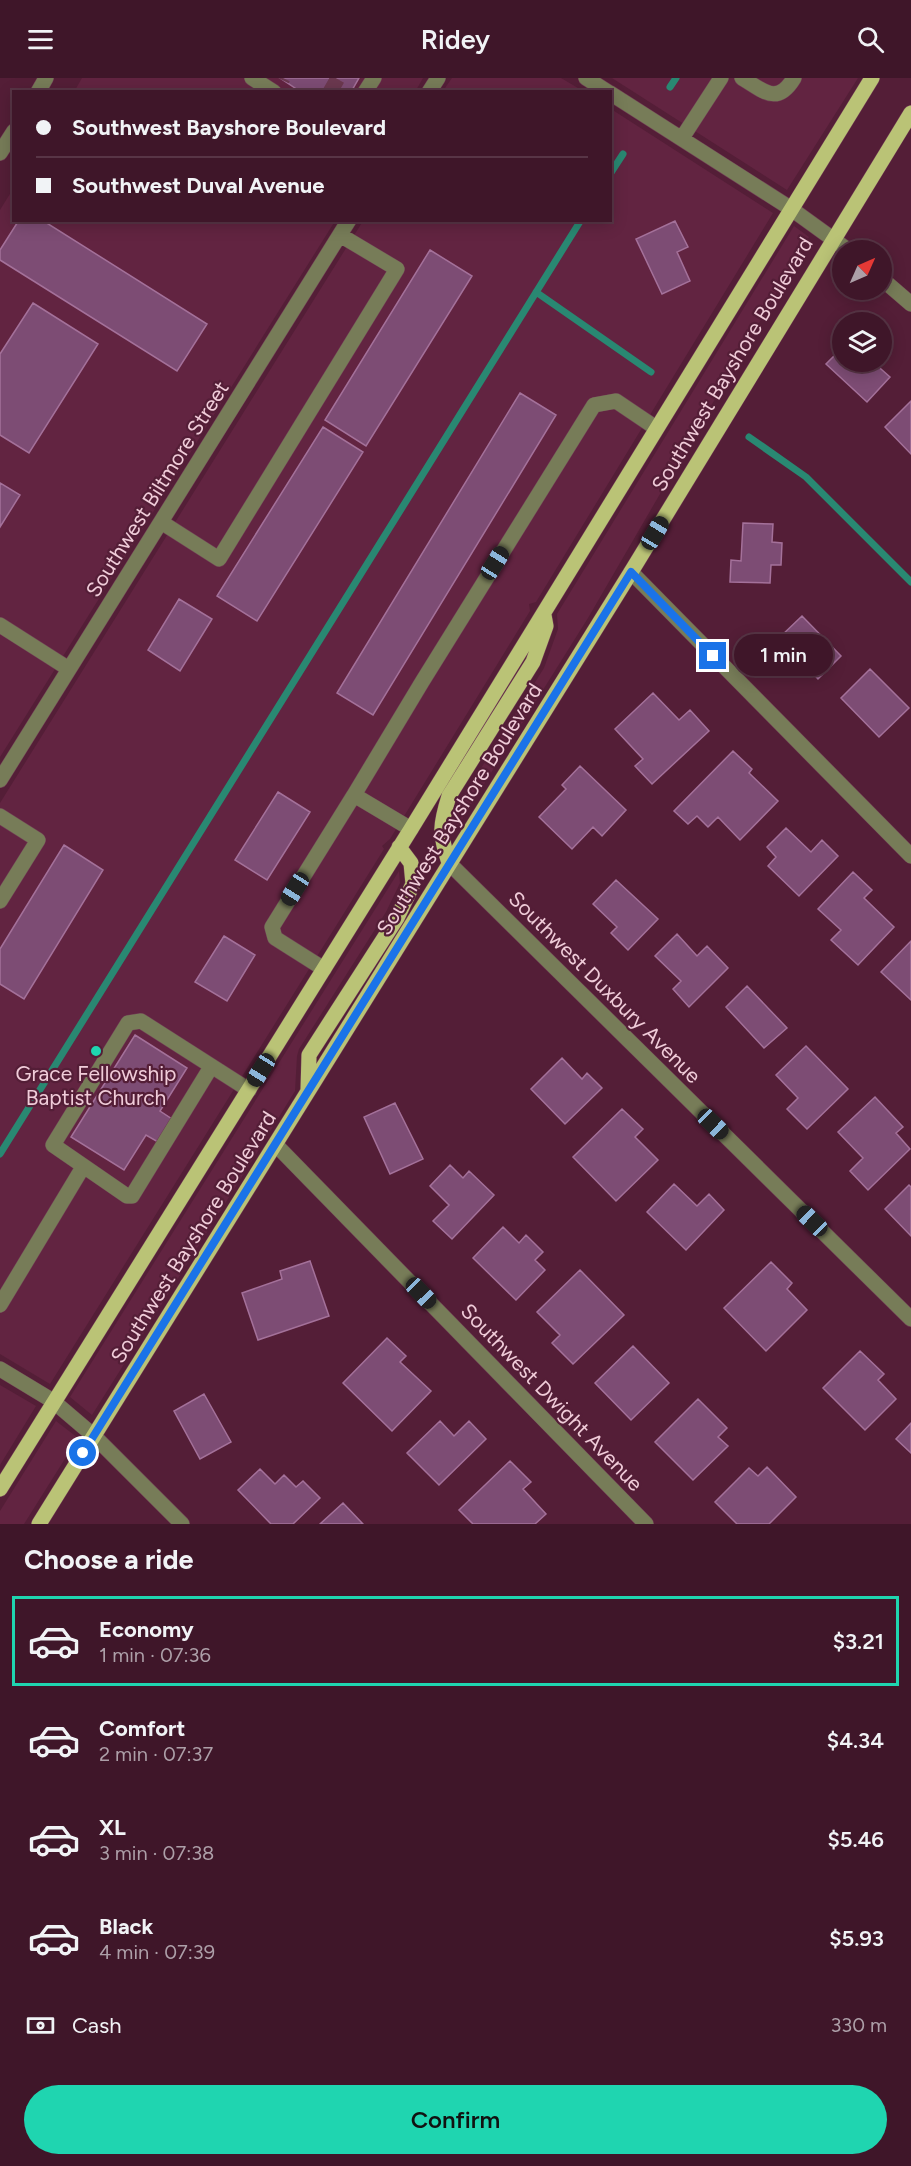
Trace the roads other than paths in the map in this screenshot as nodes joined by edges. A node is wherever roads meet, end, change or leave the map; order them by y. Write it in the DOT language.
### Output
graph roads {
  1 [pos="252,78"];
  2 [pos="586,78"];
  3 [pos="721,78"];
  4 [pos="742,78"];
  5 [pos="794,78"];
  6 [pos="872,78"];
  7 [pos="277,88"];
  8 [pos="606,90"];
  9 [pos="612,94"];
  10 [pos="911,113"];
  11 [pos="12,134"];
  12 [pos="682,138"];
  13 [pos="0,153"];
  14 [pos="790,208"];
  15 [pos="348,222"];
  16 [pos="340,235"];
  17 [pos="834,238"];
  18 [pos="836,240"];
  19 [pos="892,288"];
  20 [pos="911,304"];
  21 [pos="656,428"];
  22 [pos="161,522"];
  23 [pos="631,572"];
  24 [pos="544,612"];
  25 [pos="0,625"];
  26 [pos="69,669"];
  27 [pos="0,780"];
  28 [pos="354,795"];
  29 [pos="0,816"];
  30 [pos="411,829"];
  31 [pos="399,847"];
  32 [pos="911,856"];
  33 [pos="449,863"];
  34 [pos="0,901"];
  35 [pos="324,969"];
  36 [pos="211,1067"];
  37 [pos="249,1090"];
  38 [pos="308,1093"];
  39 [pos="276,1145"];
  40 [pos="83,1167"];
  41 [pos="0,1305"];
  42 [pos="911,1319"];
  43 [pos="0,1369"];
  44 [pos="53,1401"];
  45 [pos="94,1436"];
  46 [pos="0,1489"];
  47 [pos="39,1524"];
  48 [pos="182,1524"];
  49 [pos="646,1524"];
  1 -- 7 [label="street"];
  2 -- 8 [label="street"];
  3 -- 12 [label="street"];
  4 -- 5 [label="street"];
  6 -- 14 [label="main road, Southwest Bayshore Boulevard"];
  9 -- 12 [label="street"];
  10 -- 17 [label="main road, Southwest Bayshore Boulevard"];
  11 -- 13 [label="street"];
  12 -- 14 [label="street"];
  14 -- 17 [label="street"];
  14 -- 21 [label="main road, Southwest Bayshore Boulevard"];
  15 -- 16 [label="street, Southwest Biltmore Street"];
  16 -- 22 [label="street, Southwest Biltmore Street"];
  16 -- 22 [label="street"];
  17 -- 18 [label="street"];
  17 -- 23 [label="main road, Southwest Bayshore Boulevard"];
  19 -- 20 [label="street"];
  21 -- 24 [label="main road, Southwest Bayshore Boulevard"];
  21 -- 28 [label="street"];
  22 -- 26 [label="street, Southwest Biltmore Street"];
  23 -- 32 [label="street"];
  23 -- 33 [label="main road, Southwest Bayshore Boulevard"];
  24 -- 30 [label="main road, Southwest Bayshore Boulevard"];
  24 -- 33 [label="main road"];
  25 -- 26 [label="street"];
  26 -- 27 [label="street, Southwest Biltmore Street"];
  28 -- 30 [label="street"];
  28 -- 35 [label="street"];
  29 -- 34 [label="street"];
  30 -- 31 [label="main road, Southwest Bayshore Boulevard"];
  31 -- 35 [label="main road, Southwest Bayshore Boulevard"];
  31 -- 38 [label="main road"];
  33 -- 38 [label="main road, Southwest Bayshore Boulevard"];
  33 -- 42 [label="street, Southwest Duxbury Avenue"];
  35 -- 37 [label="main road, Southwest Bayshore Boulevard"];
  36 -- 37 [label="street"];
  36 -- 40 [label="street"];
  36 -- 40 [label="street"];
  37 -- 44 [label="main road, Southwest Bayshore Boulevard"];
  38 -- 39 [label="main road, Southwest Bayshore Boulevard"];
  39 -- 45 [label="main road, Southwest Bayshore Boulevard"];
  39 -- 49 [label="street, Southwest Dwight Avenue"];
  40 -- 41 [label="street"];
  43 -- 44 [label="street"];
  44 -- 45 [label="street"];
  44 -- 46 [label="main road, Southwest Bayshore Boulevard"];
  45 -- 47 [label="main road, Southwest Bayshore Boulevard"];
  45 -- 48 [label="street"];
}
